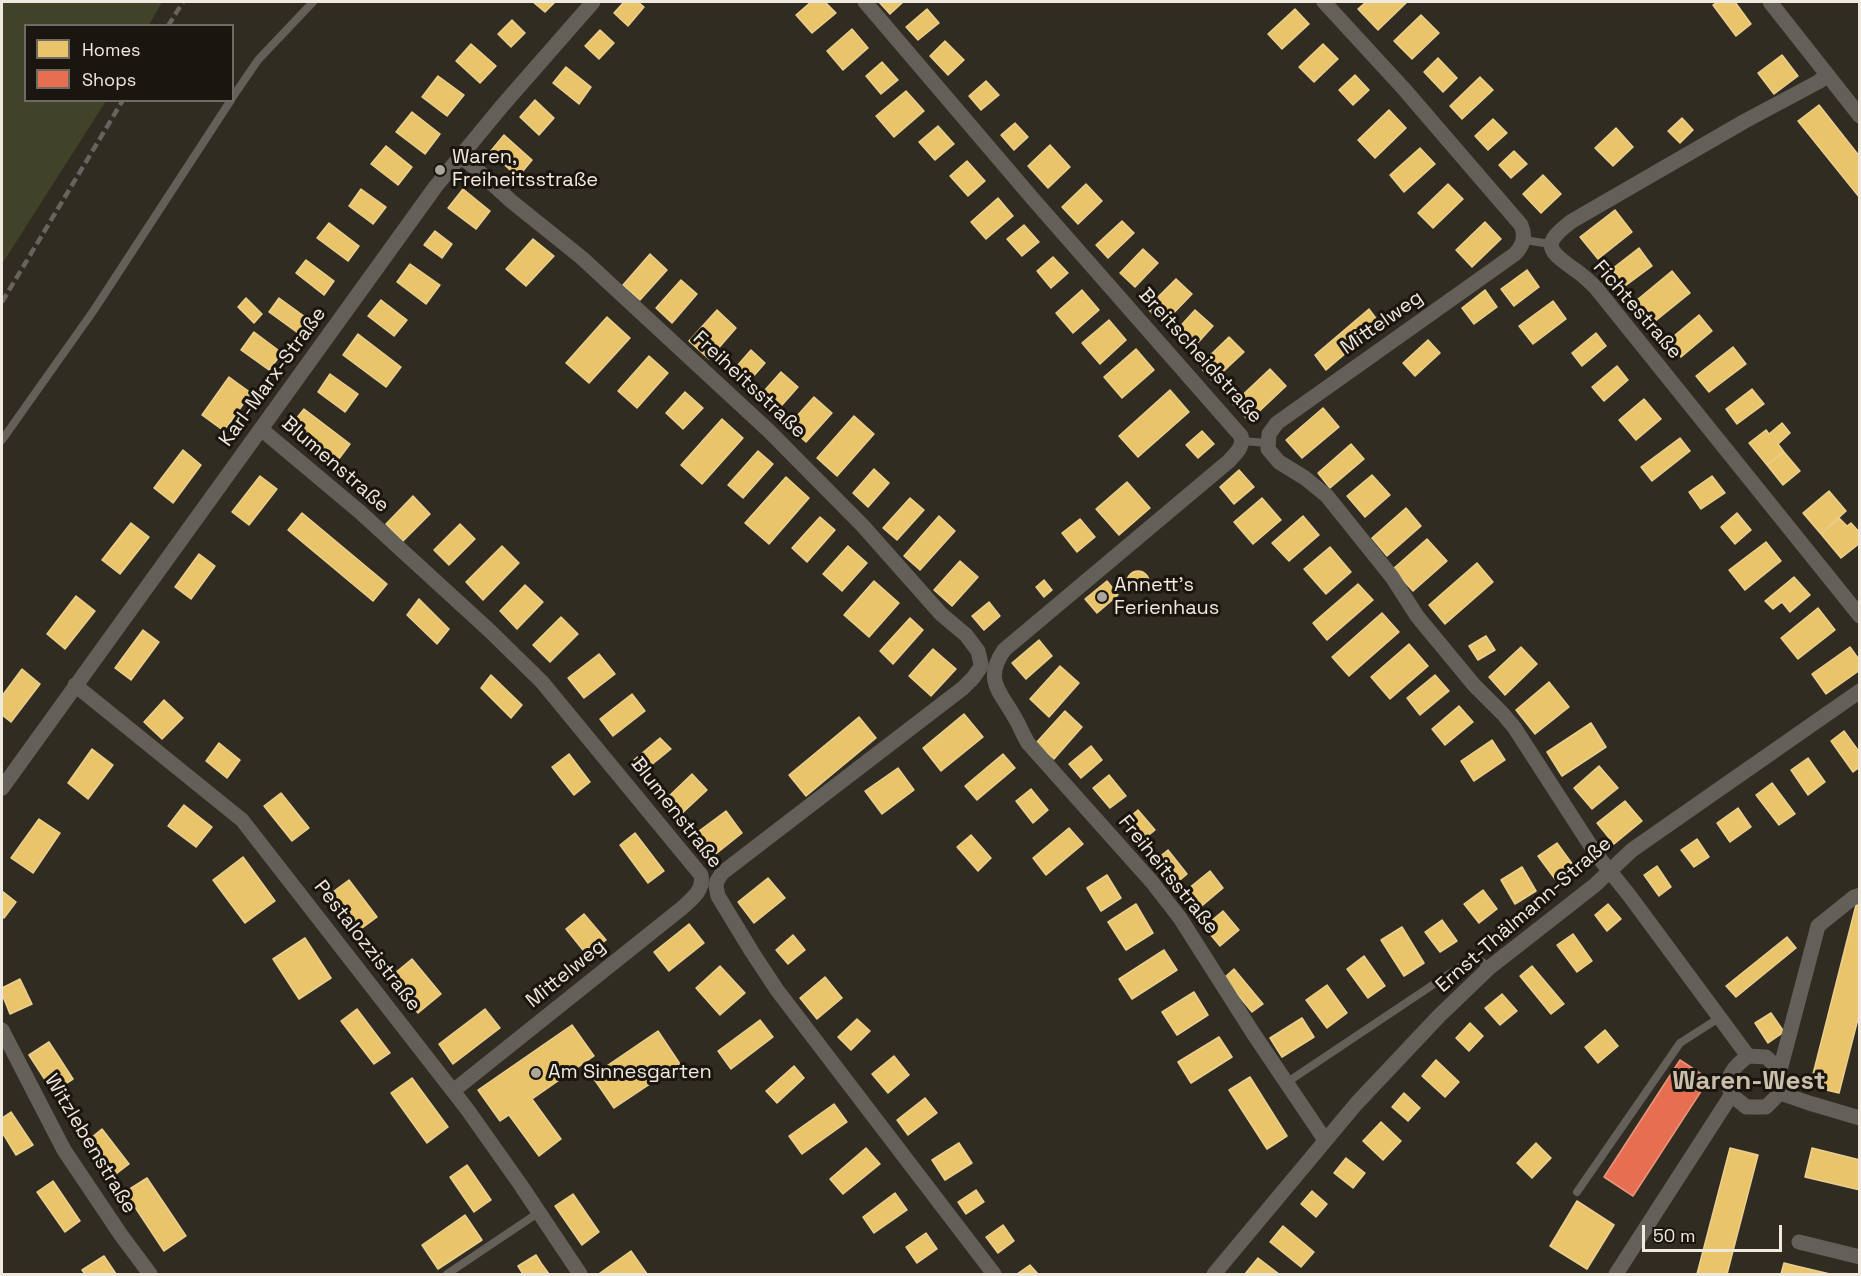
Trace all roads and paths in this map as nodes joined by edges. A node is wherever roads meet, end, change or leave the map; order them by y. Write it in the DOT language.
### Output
graph roads {
  1 [pos="313,2"];
  2 [pos="593,2"];
  3 [pos="865,2"];
  4 [pos="1324,2"];
  5 [pos="1770,2"];
  6 [pos="1828,75"];
  7 [pos="234,96"];
  8 [pos="230,102"];
  9 [pos="1860,116"];
  10 [pos="460,156"];
  11 [pos="1524,240"];
  12 [pos="1551,244"];
  13 [pos="261,429"];
  14 [pos="2,440"];
  15 [pos="1242,441"];
  16 [pos="1267,443"];
  17 [pos="1860,616"];
  18 [pos="987,670"];
  19 [pos="75,685"];
  20 [pos="1860,691"];
  21 [pos="2,788"];
  22 [pos="1609,871"];
  23 [pos="709,886"];
  24 [pos="1860,895"];
  25 [pos="1489,968"];
  26 [pos="1719,1018"];
  27 [pos="2,1030"];
  28 [pos="1748,1056"];
  29 [pos="1780,1070"];
  30 [pos="1286,1083"];
  31 [pos="453,1091"];
  32 [pos="1780,1093"];
  33 [pos="1732,1094"];
  34 [pos="1860,1118"];
  35 [pos="1325,1140"];
  36 [pos="1577,1192"];
  37 [pos="538,1213"];
  38 [pos="1799,1242"];
  39 [pos="1860,1257"];
  40 [pos="150,1275"];
  41 [pos="447,1275"];
  42 [pos="580,1275"];
  43 [pos="994,1275"];
  44 [pos="1214,1275"];
  45 [pos="1616,1275"];
  1 -- 7 [label="lane"];
  2 -- 10 [label="street, Karl-Marx-Straße"];
  3 -- 15 [label="street, Breitscheidstraße"];
  4 -- 11 [label="street"];
  5 -- 6 [label="street"];
  6 -- 9 [label="street"];
  6 -- 12 [label="street"];
  8 -- 14 [label="lane"];
  10 -- 13 [label="street, Karl-Marx-Straße"];
  10 -- 18 [label="street, Freiheitsstraße"];
  11 -- 12 [label="lane"];
  11 -- 16 [label="street, Mittelweg"];
  12 -- 17 [label="street, Fichtestraße"];
  13 -- 19 [label="street, Karl-Marx-Straße"];
  13 -- 23 [label="street, Blumenstraße"];
  15 -- 16 [label="lane, Breitscheidstraße"];
  15 -- 18 [label="street"];
  16 -- 22 [label="street, Breitscheidstraße"];
  18 -- 23 [label="street"];
  18 -- 30 [label="street, Freiheitsstraße"];
  19 -- 21 [label="street, Karl-Marx-Straße"];
  19 -- 31 [label="street, Pestalozzistraße"];
  20 -- 22 [label="street, Ernst-Thälmann-Straße"];
  22 -- 25 [label="street, Ernst-Thälmann-Straße"];
  22 -- 26 [label="street, Breitscheidstraße"];
  23 -- 31 [label="street, Mittelweg"];
  23 -- 43 [label="street, Blumenstraße"];
  24 -- 29 [label="street"];
  25 -- 30 [label="lane"];
  25 -- 35 [label="street, Ernst-Thälmann-Straße"];
  26 -- 28 [label="street, Breitscheidstraße"];
  26 -- 36 [label="lane"];
  27 -- 40 [label="street, Witzlebenstraße"];
  28 -- 29 [label="street"];
  28 -- 33 [label="street"];
  29 -- 32 [label="street"];
  30 -- 35 [label="street, Freiheitsstraße"];
  31 -- 37 [label="street, Pestalozzistraße"];
  32 -- 33 [label="street"];
  32 -- 34 [label="street"];
  33 -- 45 [label="street"];
  35 -- 44 [label="street, Ernst-Thälmann-Straße"];
  37 -- 41 [label="lane"];
  37 -- 42 [label="street, Pestalozzistraße"];
  38 -- 39 [label="street"];
}
